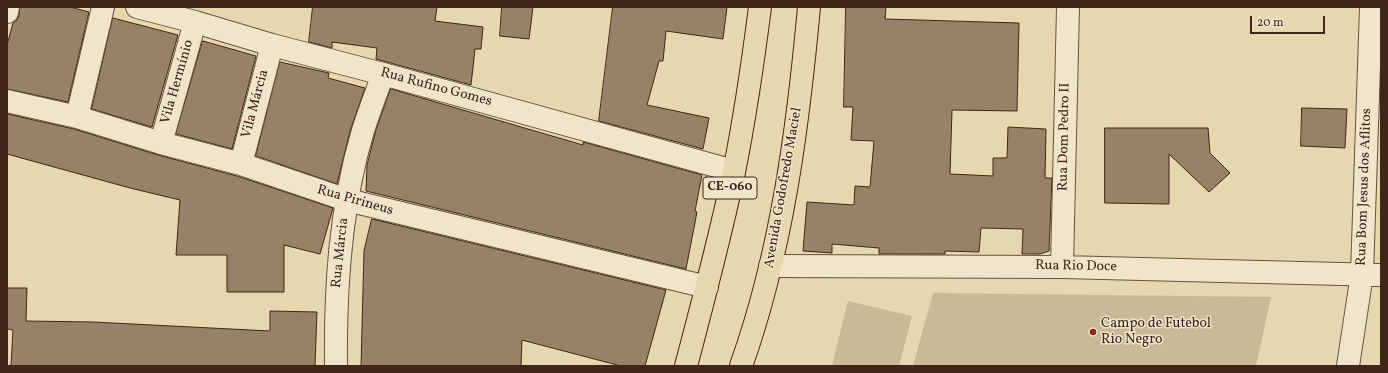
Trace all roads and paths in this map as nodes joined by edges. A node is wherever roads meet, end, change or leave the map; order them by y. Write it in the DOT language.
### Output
graph roads {
  1 [pos="8,7"];
  2 [pos="103,7"];
  3 [pos="137,7"];
  4 [pos="760,7"];
  5 [pos="809,7"];
  6 [pos="1068,7"];
  7 [pos="1371,7"];
  8 [pos="7,12"];
  9 [pos="195,22"];
  10 [pos="272,45"];
  11 [pos="383,74"];
  12 [pos="7,101"];
  13 [pos="77,117"];
  14 [pos="161,143"];
  15 [pos="241,164"];
  16 [pos="734,171"];
  17 [pos="347,200"];
  18 [pos="770,266"];
  19 [pos="1062,267"];
  20 [pos="1371,274"];
  21 [pos="707,287"];
  22 [pos="336,366"];
  23 [pos="686,366"];
  24 [pos="740,366"];
  25 [pos="1348,366"];
  1 -- 8 [label="street"];
  2 -- 13 [label="street"];
  3 -- 9 [label="street, Rua Rufino Gomes"];
  4 -- 16 [label="main road, CE-060"];
  5 -- 18 [label="main road, Avenida Godofredo Maciel"];
  6 -- 19 [label="street, Rua Dom Pedro II"];
  7 -- 20 [label="street, Rua Bom Jesus dos Aflitos"];
  9 -- 10 [label="street, Rua Rufino Gomes"];
  9 -- 14 [label="street, Vila Hermínio"];
  10 -- 11 [label="street, Rua Rufino Gomes"];
  10 -- 15 [label="street, Vila Márcia"];
  11 -- 16 [label="street, Rua Rufino Gomes"];
  11 -- 17 [label="street, Rua Márcia"];
  12 -- 13 [label="street, Rua Pirineus"];
  13 -- 14 [label="street, Rua Pirineus"];
  14 -- 15 [label="street, Rua Pirineus"];
  15 -- 17 [label="street, Rua Pirineus"];
  16 -- 21 [label="main road, CE-060"];
  17 -- 21 [label="street, Rua Pirineus"];
  17 -- 22 [label="street, Rua Márcia"];
  18 -- 19 [label="street, Rua Rio Doce"];
  18 -- 24 [label="main road, Avenida Godofredo Maciel"];
  19 -- 20 [label="street, Rua Rio Doce"];
  20 -- 25 [label="street, Rua Bom Jesus dos Aflitos"];
  21 -- 23 [label="main road, CE-060"];
}
